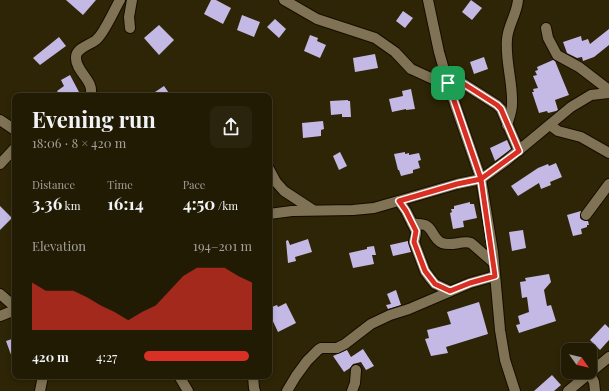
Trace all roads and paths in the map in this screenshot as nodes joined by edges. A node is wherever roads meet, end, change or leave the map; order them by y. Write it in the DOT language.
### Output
graph roads {
  1 [pos="120,0"];
  2 [pos="132,0"];
  3 [pos="428,0"];
  4 [pos="518,0"];
  5 [pos="289,2"];
  6 [pos="130,28"];
  7 [pos="546,28"];
  8 [pos="447,80"];
  9 [pos="609,90"];
  10 [pos="90,93"];
  11 [pos="609,93"];
  12 [pos="0,120"];
  13 [pos="508,125"];
  14 [pos="550,125"];
  15 [pos="12,128"];
  16 [pos="12,151"];
  17 [pos="519,151"];
  18 [pos="609,153"];
  19 [pos="0,164"];
  20 [pos="272,175"];
  21 [pos="481,179"];
  22 [pos="609,184"];
  23 [pos="399,201"];
  24 [pos="313,210"];
  25 [pos="272,214"];
  26 [pos="586,215"];
  27 [pos="412,223"];
  28 [pos="494,263"];
  29 [pos="495,276"];
  30 [pos="450,291"];
  31 [pos="0,294"];
  32 [pos="12,305"];
  33 [pos="12,310"];
  34 [pos="0,316"];
  35 [pos="609,357"];
  36 [pos="597,367"];
  37 [pos="356,370"];
  38 [pos="42,379"];
  39 [pos="181,379"];
  40 [pos="253,379"];
  41 [pos="582,379"];
  42 [pos="592,379"];
  43 [pos="40,391"];
  44 [pos="188,391"];
  45 [pos="255,391"];
  46 [pos="287,391"];
  47 [pos="352,391"];
  48 [pos="515,391"];
  49 [pos="568,391"];
  50 [pos="595,391"];
  1 -- 10 [label="street"];
  2 -- 6 [label="street"];
  3 -- 8 [label="street"];
  4 -- 13 [label="street"];
  5 -- 8 [label="street"];
  7 -- 9 [label="street"];
  8 -- 13 [label="street"];
  8 -- 21 [label="street"];
  11 -- 14 [label="street"];
  12 -- 15 [label="street"];
  13 -- 17 [label="street"];
  14 -- 17 [label="street"];
  14 -- 18 [label="street"];
  16 -- 19 [label="street"];
  17 -- 21 [label="street"];
  20 -- 24 [label="street"];
  21 -- 23 [label="street"];
  21 -- 28 [label="street"];
  22 -- 26 [label="street"];
  23 -- 24 [label="street"];
  23 -- 27 [label="street"];
  24 -- 25 [label="street"];
  27 -- 28 [label="street"];
  27 -- 30 [label="street"];
  28 -- 29 [label="street"];
  29 -- 30 [label="street"];
  29 -- 48 [label="street"];
  30 -- 46 [label="street"];
  31 -- 32 [label="street"];
  33 -- 34 [label="street"];
  35 -- 36 [label="street"];
  37 -- 47 [label="street"];
  38 -- 43 [label="street"];
  39 -- 44 [label="street"];
  40 -- 45 [label="street"];
  41 -- 49 [label="street"];
  42 -- 50 [label="street"];
}
